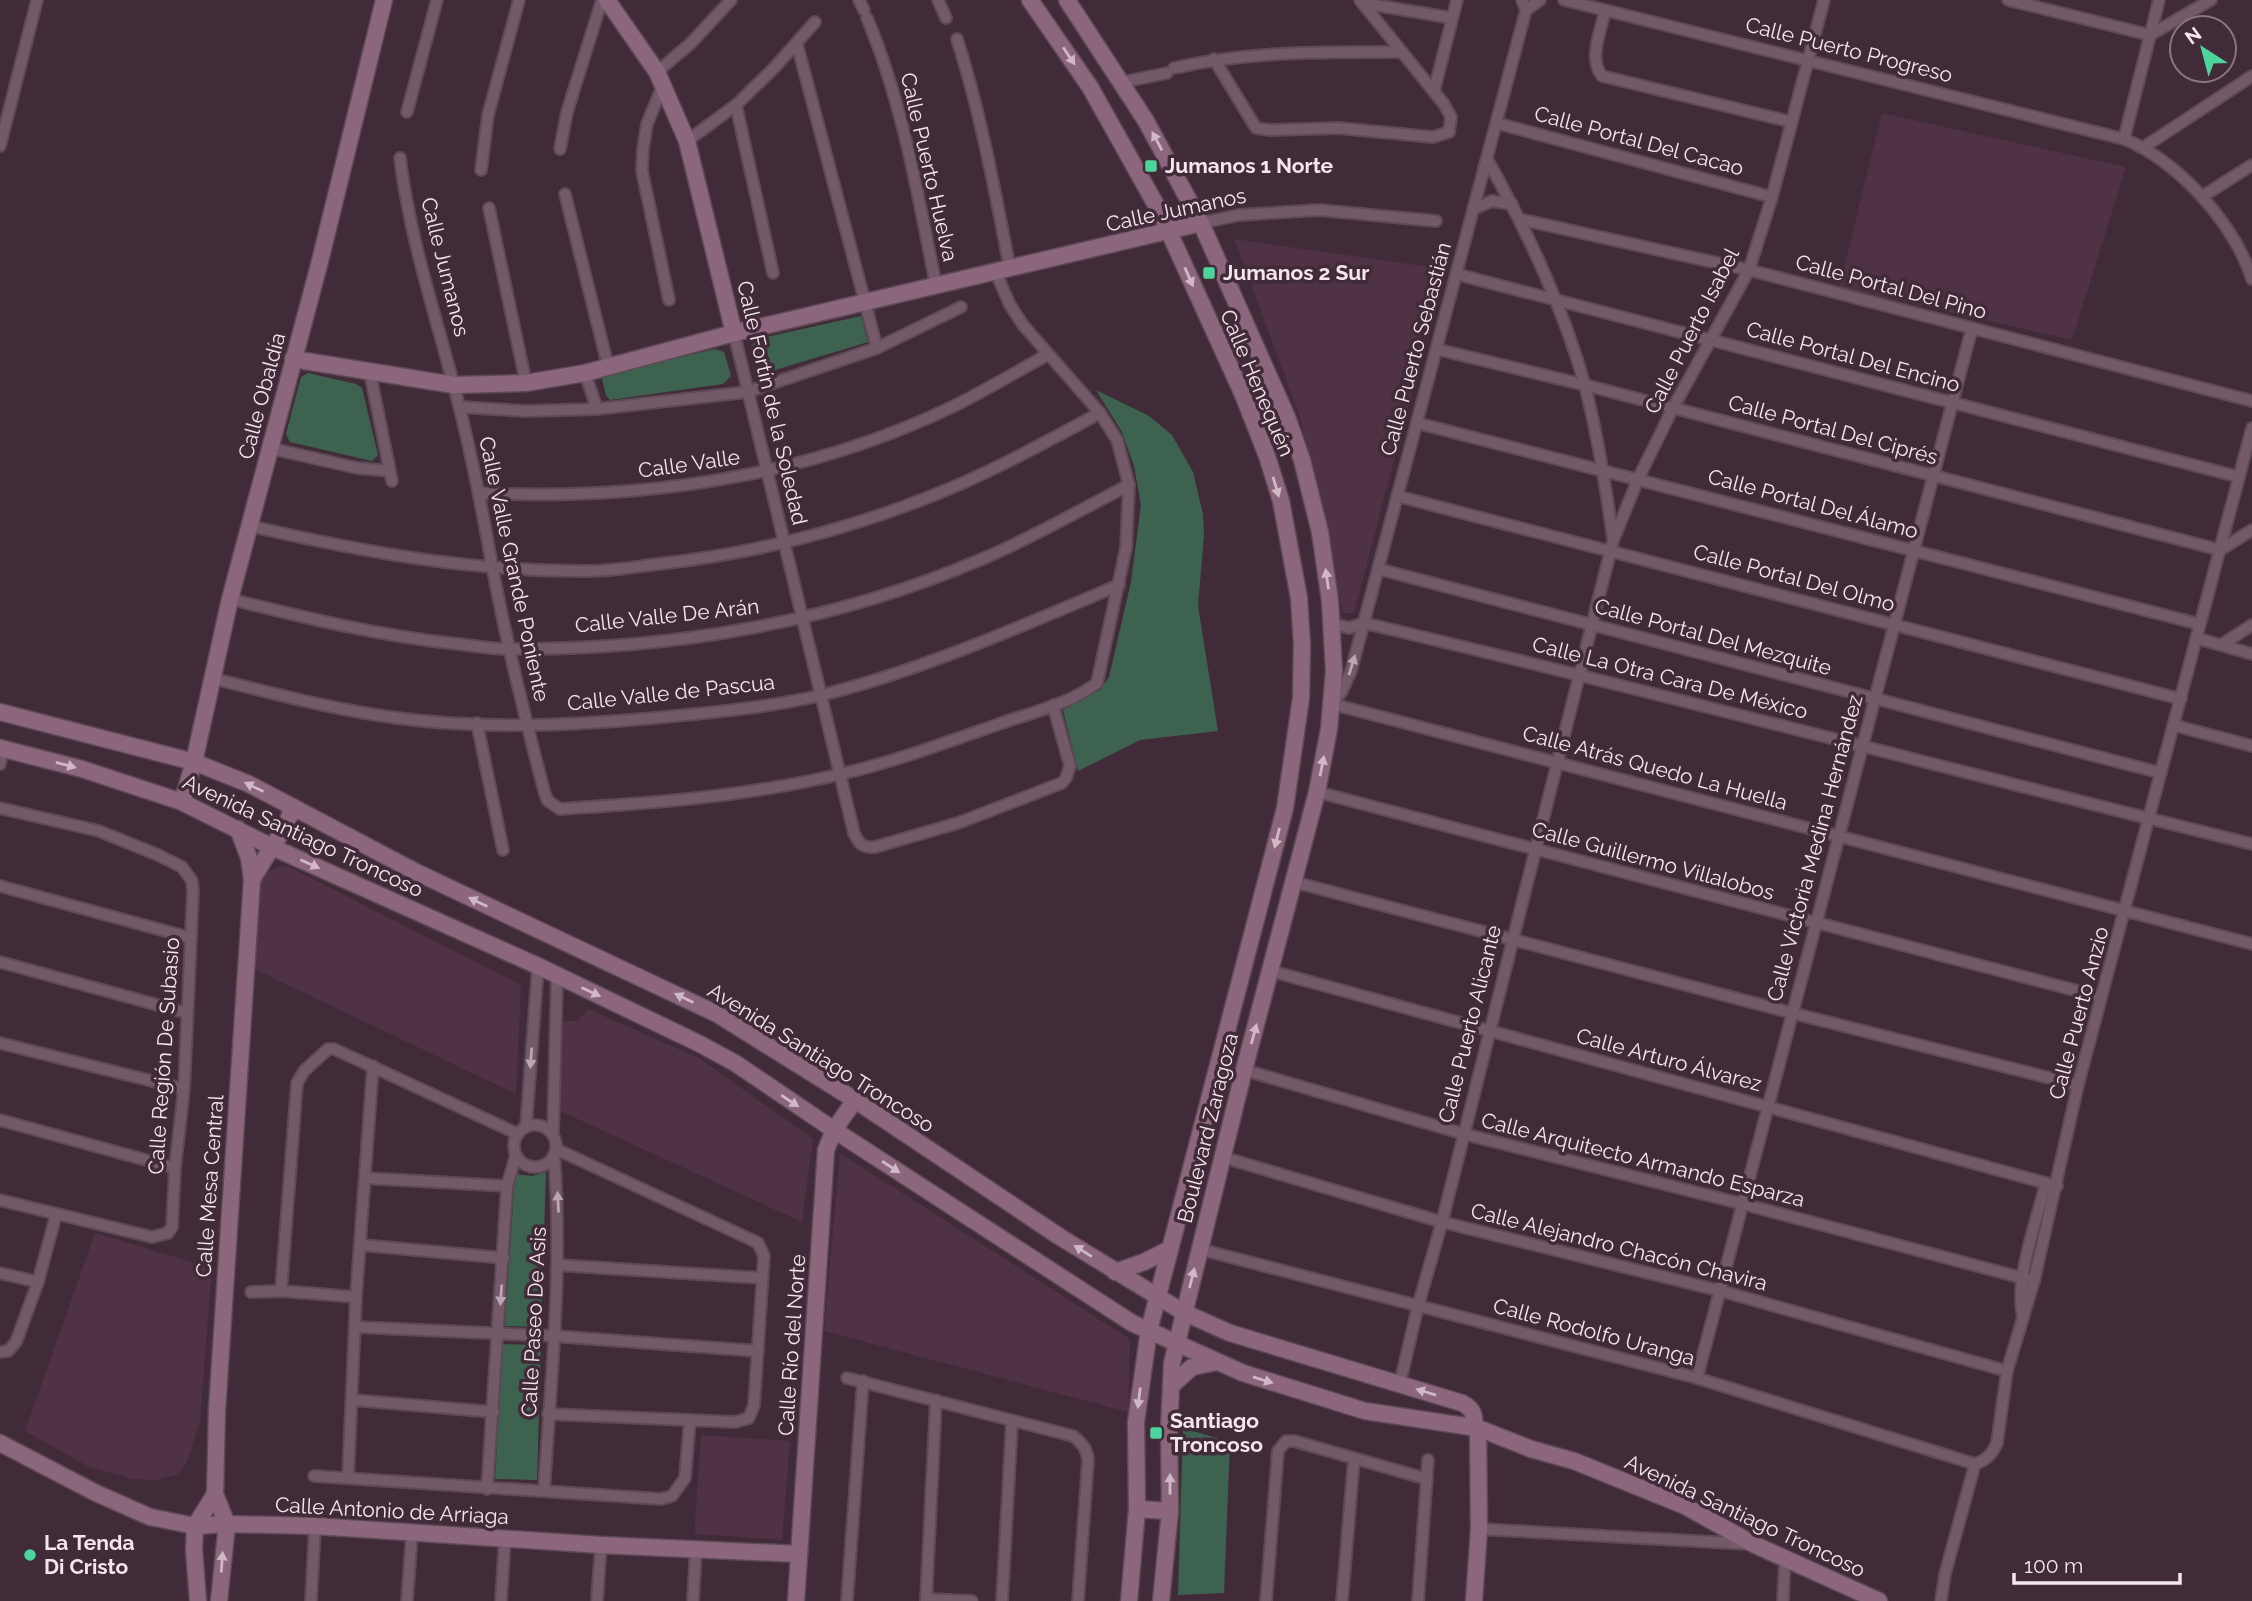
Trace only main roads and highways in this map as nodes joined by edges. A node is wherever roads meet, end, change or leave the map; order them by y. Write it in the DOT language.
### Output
graph roads {
  1 [pos="384,0"];
  2 [pos="1030,0"];
  3 [pos="1067,0"];
  4 [pos="611,2"];
  5 [pos="1201,223"];
  6 [pos="1169,232"];
  7 [pos="734,333"];
  8 [pos="293,359"];
  9 [pos="1334,671"];
  10 [pos="1301,698"];
  11 [pos="0,712"];
  12 [pos="1,753"];
  13 [pos="194,762"];
  14 [pos="182,802"];
  15 [pos="293,807"];
  16 [pos="238,829"];
  17 [pos="272,847"];
  18 [pos="252,880"];
  19 [pos="855,1100"];
  20 [pos="834,1130"];
  21 [pos="1170,1249"];
  22 [pos="1115,1272"];
  23 [pos="1158,1298"];
  24 [pos="1183,1312"];
  25 [pos="1149,1330"];
  26 [pos="1177,1345"];
  27 [pos="1217,1362"];
  28 [pos="1171,1386"];
  29 [pos="1476,1428"];
  30 [pos="0,1443"];
  31 [pos="215,1494"];
  32 [pos="1137,1509"];
  33 [pos="1170,1511"];
  34 [pos="227,1524"];
  35 [pos="195,1526"];
  36 [pos="799,1554"];
  37 [pos="1869,1599"];
  38 [pos="198,1601"];
  39 [pos="219,1601"];
  40 [pos="796,1601"];
  41 [pos="1129,1601"];
  42 [pos="1161,1601"];
  43 [pos="1474,1601"];
  1 -- 8 [label="main road, Calle Obaldía"];
  2 -- 6 [label="main road, Calle Henequén, one-way"];
  5 -- 3 [label="main road, Calle Henequén, one-way"];
  4 -- 7 [label="main road, Calle Fortín de la Soledad"];
  5 -- 6 [label="main road, Calle Jumanos"];
  9 -- 5 [label="main road, Calle Henequén, one-way"];
  6 -- 7 [label="main road, Calle Jumanos"];
  6 -- 10 [label="main road, Calle Henequén, one-way"];
  7 -- 8 [label="main road, Calle Jumanos"];
  8 -- 13 [label="main road, Calle Obaldía"];
  24 -- 9 [label="main road, Boulevard Zaragoza, one-way"];
  10 -- 21 [label="main road, Boulevard Zaragoza, one-way"];
  11 -- 13 [label="main road, Avenida Santiago Troncoso"];
  12 -- 14 [label="main road, Avenida Santiago Troncoso, one-way"];
  13 -- 14 [label="main road, Calle Obaldía"];
  15 -- 13 [label="main road, Avenida Santiago Troncoso, one-way"];
  14 -- 16 [label="main road, Avenida Santiago Troncoso"];
  15 -- 17 [label="main road"];
  19 -- 15 [label="main road, Avenida Santiago Troncoso, one-way"];
  16 -- 17 [label="main road, Avenida Santiago Troncoso"];
  16 -- 18 [label="main road"];
  17 -- 18 [label="main road"];
  17 -- 20 [label="main road, Avenida Santiago Troncoso, one-way"];
  18 -- 31 [label="main road, Calle Mesa Central"];
  19 -- 20 [label="main road, Calle Río del Norte"];
  22 -- 19 [label="main road, Avenida Santiago Troncoso, one-way"];
  20 -- 25 [label="main road, Avenida Santiago Troncoso, one-way"];
  20 -- 36 [label="main road, Calle Río del Norte"];
  21 -- 22 [label="main road"];
  21 -- 23 [label="main road, Boulevard Zaragoza"];
  22 -- 23 [label="main road, Avenida Santiago Troncoso"];
  23 -- 24 [label="main road, Avenida Santiago Troncoso"];
  23 -- 25 [label="main road, Boulevard Zaragoza"];
  24 -- 26 [label="main road, Boulevard Zaragoza"];
  29 -- 24 [label="main road, Avenida Santiago Troncoso, one-way"];
  25 -- 26 [label="main road, Avenida Santiago Troncoso"];
  25 -- 32 [label="main road, Boulevard Zaragoza, one-way"];
  26 -- 27 [label="main road, Avenida Santiago Troncoso"];
  26 -- 28 [label="main road, Boulevard Zaragoza"];
  27 -- 28 [label="main road"];
  27 -- 29 [label="main road, Avenida Santiago Troncoso, one-way"];
  33 -- 28 [label="main road, Boulevard Zaragoza, one-way"];
  29 -- 37 [label="main road, Avenida Santiago Troncoso"];
  29 -- 43 [label="main road"];
  30 -- 35 [label="main road, Calle Antonio de Arriaga"];
  31 -- 34 [label="main road, Calle Mesa Central"];
  31 -- 35 [label="main road"];
  32 -- 33 [label="main road"];
  32 -- 41 [label="main road, Boulevard Zaragoza"];
  33 -- 42 [label="main road, Boulevard Zaragoza"];
  34 -- 35 [label="main road, Calle Antonio de Arriaga"];
  34 -- 36 [label="main road, Calle Antonio de Arriaga"];
  39 -- 34 [label="main road, Calle Mesa Central, one-way"];
  35 -- 38 [label="main road"];
  36 -- 40 [label="main road, Calle Río del Norte"];
}
